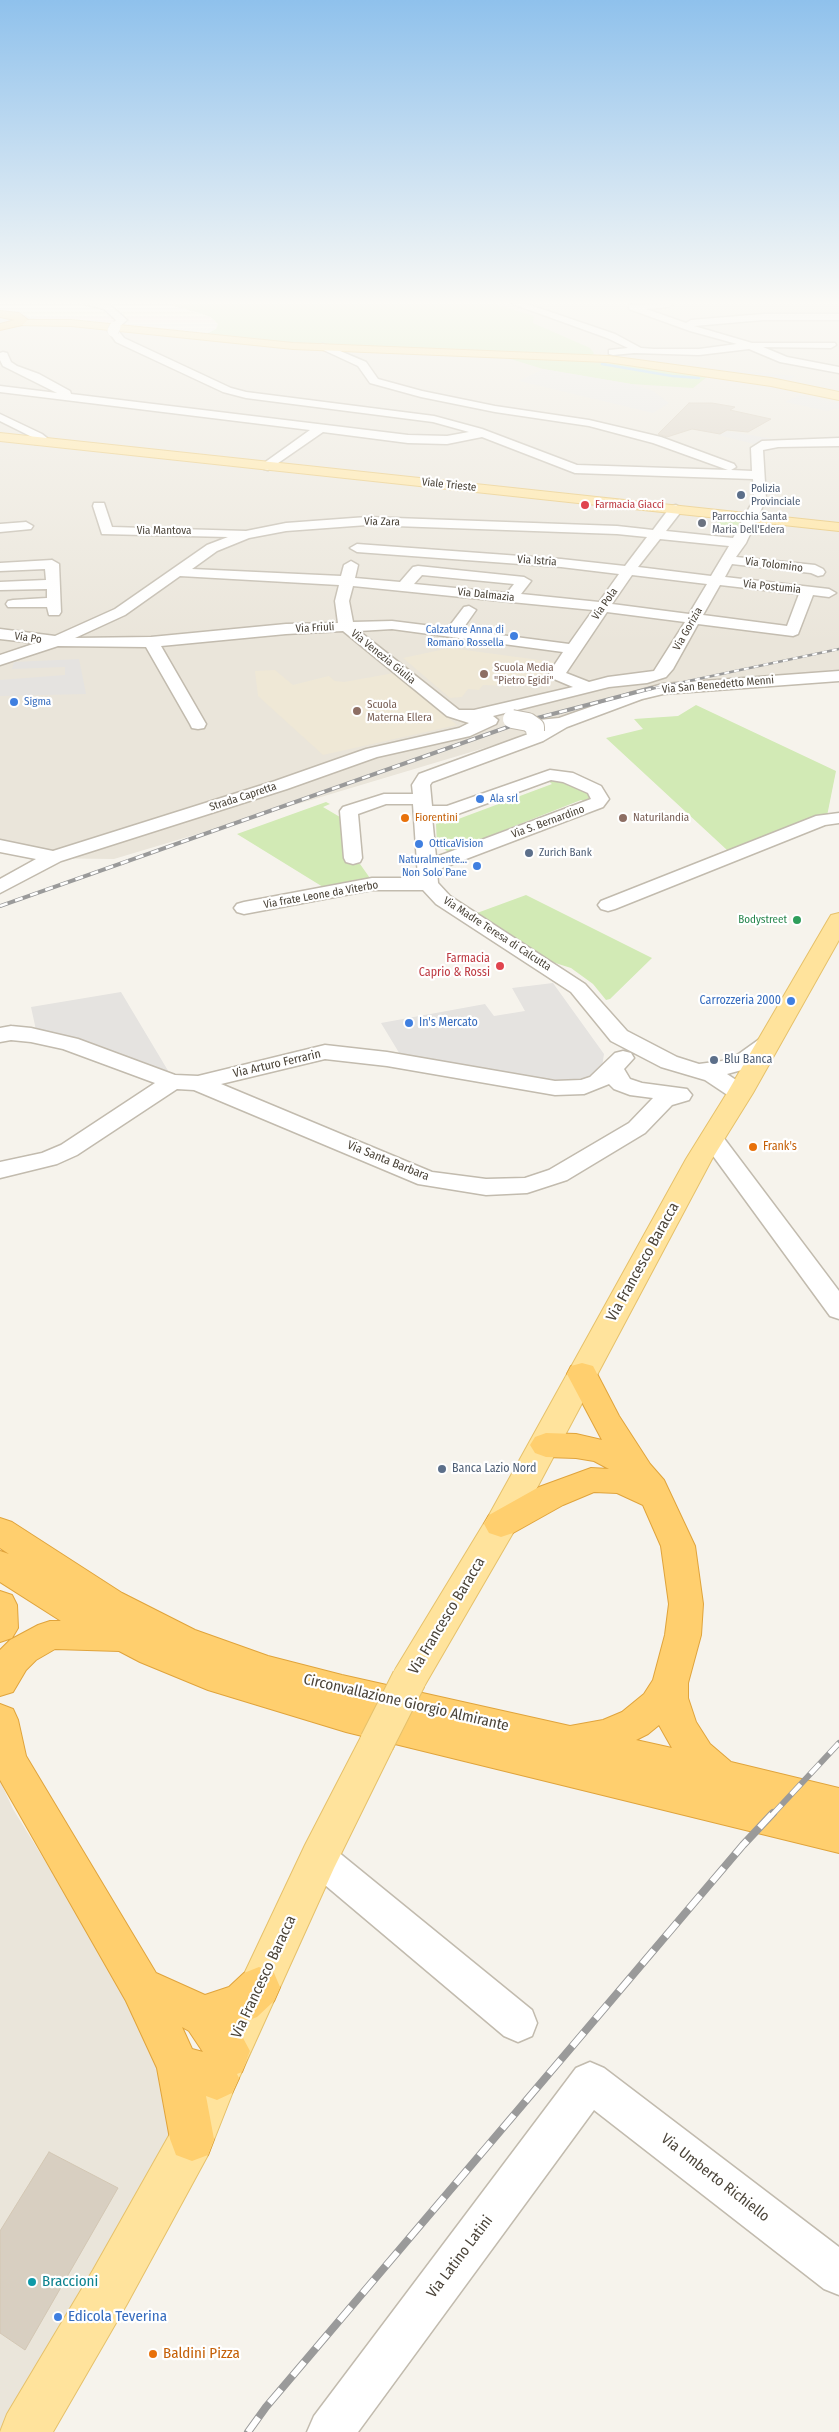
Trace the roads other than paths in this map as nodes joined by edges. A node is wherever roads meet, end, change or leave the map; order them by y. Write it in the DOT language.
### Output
graph roads {
  1 [pos="3,417"];
  2 [pos="235,417"];
  3 [pos="422,417"];
  4 [pos="552,417"];
  5 [pos="322,428"];
  6 [pos="483,433"];
  7 [pos="0,437"];
  8 [pos="39,441"];
  9 [pos="533,441"];
  10 [pos="839,442"];
  11 [pos="516,445"];
  12 [pos="704,465"];
  13 [pos="268,466"];
  14 [pos="759,475"];
  15 [pos="99,506"];
  16 [pos="676,509"];
  17 [pos="752,518"];
  18 [pos="367,521"];
  19 [pos="26,526"];
  20 [pos="839,527"];
  21 [pos="0,528"];
  22 [pos="658,534"];
  23 [pos="246,535"];
  24 [pos="739,543"];
  25 [pos="357,548"];
  26 [pos="730,560"];
  27 [pos="550,562"];
  28 [pos="576,564"];
  29 [pos="0,567"];
  30 [pos="629,570"];
  31 [pos="177,572"];
  32 [pos="818,572"];
  33 [pos="467,575"];
  34 [pos="346,581"];
  35 [pos="716,581"];
  36 [pos="54,584"];
  37 [pos="0,586"];
  38 [pos="404,587"];
  39 [pos="807,591"];
  40 [pos="454,592"];
  41 [pos="829,593"];
  42 [pos="511,598"];
  43 [pos="12,604"];
  44 [pos="602,608"];
  45 [pos="469,610"];
  46 [pos="694,619"];
  47 [pos="346,626"];
  48 [pos="453,632"];
  49 [pos="0,634"];
  50 [pos="55,642"];
  51 [pos="151,642"];
  52 [pos="574,649"];
  53 [pos="0,660"];
  54 [pos="839,676"];
  55 [pos="587,687"];
  56 [pos="456,714"];
  57 [pos="490,720"];
  58 [pos="532,720"];
  59 [pos="198,724"];
  60 [pos="423,805"];
  61 [pos="839,818"];
  62 [pos="0,846"];
  63 [pos="54,857"];
  64 [pos="353,858"];
  65 [pos="428,875"];
  66 [pos="0,887"];
  67 [pos="608,905"];
  68 [pos="244,908"];
  69 [pos="839,920"];
  70 [pos="0,1035"];
  71 [pos="619,1036"];
  72 [pos="768,1043"];
  73 [pos="663,1059"];
  74 [pos="616,1064"];
  75 [pos="700,1070"];
  76 [pos="172,1082"];
  77 [pos="198,1083"];
  78 [pos="740,1093"];
  79 [pos="712,1138"];
  80 [pos="0,1172"];
  81 [pos="839,1310"];
  82 [pos="582,1374"];
  83 [pos="546,1444"];
  84 [pos="635,1483"];
  85 [pos="502,1524"];
  86 [pos="0,1531"];
  87 [pos="0,1564"];
  88 [pos="0,1605"];
  89 [pos="0,1628"];
  90 [pos="128,1639"];
  91 [pos="0,1681"];
  92 [pos="670,1683"];
  93 [pos="0,1720"];
  94 [pos="547,1737"];
  95 [pos="722,1776"];
  96 [pos="839,1805"];
  97 [pos="839,1836"];
  98 [pos="319,1858"];
  99 [pos="259,1986"];
  100 [pos="141,1987"];
  101 [pos="204,2016"];
  102 [pos="518,2023"];
  103 [pos="207,2067"];
  104 [pos="590,2082"];
  105 [pos="839,2274"];
  106 [pos="24,2432"];
  107 [pos="330,2432"];
  1 -- 8 [label="street"];
  2 -- 5 [label="street"];
  3 -- 6 [label="street"];
  4 -- 12 [label="street"];
  5 -- 6 [label="street"];
  5 -- 13 [label="street"];
  6 -- 11 [label="street"];
  7 -- 8 [label="main road, Viale Trieste"];
  8 -- 13 [label="main road, Viale Trieste"];
  9 -- 11 [label="street"];
  10 -- 14 [label="street, Via Gorizia"];
  11 -- 12 [label="street"];
  12 -- 14 [label="street"];
  12 -- 14 [label="street"];
  13 -- 16 [label="main road, Viale Trieste"];
  14 -- 17 [label="street, Via Gorizia"];
  15 -- 23 [label="street, Via Mantova"];
  16 -- 17 [label="main road, Viale Trieste"];
  16 -- 22 [label="street, Via Pola"];
  17 -- 20 [label="main road, Viale Trieste"];
  17 -- 24 [label="street, Via Gorizia"];
  18 -- 22 [label="street, Via Zara"];
  18 -- 23 [label="street, Via Zara"];
  18 -- 25 [label="street, Via Venezia Giulia"];
  19 -- 21 [label="street"];
  22 -- 24 [label="street, Via Zara"];
  22 -- 30 [label="street, Via Pola"];
  23 -- 31 [label="street, Via Zara"];
  24 -- 26 [label="street, Via Gorizia"];
  25 -- 27 [label="street, Via Istria"];
  25 -- 34 [label="street, Via Venezia Giulia"];
  26 -- 32 [label="street, Via Tolomino"];
  26 -- 35 [label="street, Via Gorizia"];
  27 -- 28 [label="street, Via Istria"];
  27 -- 28 [label="street"];
  28 -- 30 [label="street, Via Istria"];
  29 -- 36 [label="street"];
  30 -- 35 [label="street, Via Istria"];
  30 -- 44 [label="street, Via Pola"];
  31 -- 34 [label="street, Via Dalmazia"];
  31 -- 50 [label="street, Via Zara"];
  33 -- 38 [label="street"];
  33 -- 40 [label="street"];
  33 -- 42 [label="street"];
  34 -- 38 [label="street, Via Dalmazia"];
  34 -- 47 [label="street, Via Venezia Giulia"];
  35 -- 39 [label="street, Via Postumia"];
  35 -- 46 [label="street, Via Gorizia"];
  36 -- 37 [label="street"];
  36 -- 43 [label="street"];
  38 -- 40 [label="street, Via Dalmazia"];
  39 -- 41 [label="street, Via Postumia"];
  39 -- 46 [label="street, Via Dalmazia"];
  40 -- 42 [label="street, Via Dalmazia"];
  42 -- 44 [label="street, Via Dalmazia"];
  44 -- 46 [label="street, Via Dalmazia"];
  44 -- 52 [label="street, Via Pola"];
  45 -- 48 [label="street"];
  46 -- 55 [label="street, Via Gorizia"];
  47 -- 48 [label="street, Via Friuli"];
  47 -- 51 [label="street, Via Friuli"];
  47 -- 56 [label="street, Via Venezia Giulia"];
  48 -- 52 [label="street, Via Friuli"];
  49 -- 50 [label="street, Via Po"];
  50 -- 51 [label="street, Via Friuli"];
  50 -- 53 [label="street"];
  51 -- 59 [label="street"];
  52 -- 55 [label="street, Via Pola"];
  54 -- 58 [label="street, Via San Benedetto Menni"];
  55 -- 58 [label="street, Via Gorizia"];
  56 -- 57 [label="street, Via Venezia Giulia"];
  56 -- 58 [label="street"];
  57 -- 58 [label="street"];
  57 -- 63 [label="street, Strada Capretta"];
  58 -- 60 [label="street"];
  60 -- 64 [label="street"];
  60 -- 65 [label="street"];
  60 -- 65 [label="street, Via S. Bernardino"];
  61 -- 67 [label="street"];
  62 -- 63 [label="street"];
  63 -- 66 [label="street"];
  65 -- 68 [label="street, Via frate Leone da Viterbo"];
  65 -- 71 [label="street, Via Madre Teresa di Calcutta"];
  69 -- 72 [label="main road, Via Francesco Baracca"];
  70 -- 76 [label="street, Via Arturo Ferrarin"];
  71 -- 73 [label="street"];
  71 -- 74 [label="street"];
  72 -- 75 [label="street"];
  72 -- 78 [label="main road, Via Francesco Baracca"];
  73 -- 74 [label="street"];
  73 -- 75 [label="street"];
  74 -- 77 [label="street, Via Arturo Ferrarin"];
  74 -- 77 [label="street, Via Santa Barbara"];
  75 -- 78 [label="street"];
  76 -- 77 [label="street, Via Arturo Ferrarin"];
  76 -- 80 [label="street"];
  78 -- 79 [label="main road, Via Francesco Baracca"];
  79 -- 81 [label="street"];
  79 -- 82 [label="main road, Via Francesco Baracca"];
  82 -- 83 [label="main road, Via Francesco Baracca"];
  82 -- 84 [label="highway"];
  83 -- 84 [label="highway"];
  83 -- 85 [label="main road, Via Francesco Baracca"];
  84 -- 85 [label="highway"];
  84 -- 92 [label="highway"];
  85 -- 98 [label="main road, Via Francesco Baracca, bridge"];
  86 -- 94 [label="highway, Circonvallazione Giorgio Almirante"];
  87 -- 90 [label="highway, Circonvallazione Giorgio Almirante"];
  88 -- 89 [label="highway"];
  90 -- 91 [label="highway"];
  90 -- 97 [label="highway, Circonvallazione Giorgio Almirante"];
  92 -- 94 [label="highway"];
  92 -- 95 [label="highway"];
  93 -- 100 [label="highway"];
  94 -- 95 [label="highway, Circonvallazione Giorgio Almirante"];
  95 -- 96 [label="highway, Circonvallazione Giorgio Almirante"];
  98 -- 99 [label="main road, Via Francesco Baracca"];
  98 -- 102 [label="street"];
  99 -- 101 [label="highway"];
  99 -- 103 [label="main road, Via Francesco Baracca"];
  100 -- 101 [label="highway"];
  100 -- 103 [label="highway"];
  101 -- 103 [label="highway"];
  103 -- 106 [label="main road, Via Francesco Baracca"];
  104 -- 105 [label="street, Via Umberto Richiello"];
  104 -- 107 [label="street, Via Latino Latini"];
}
